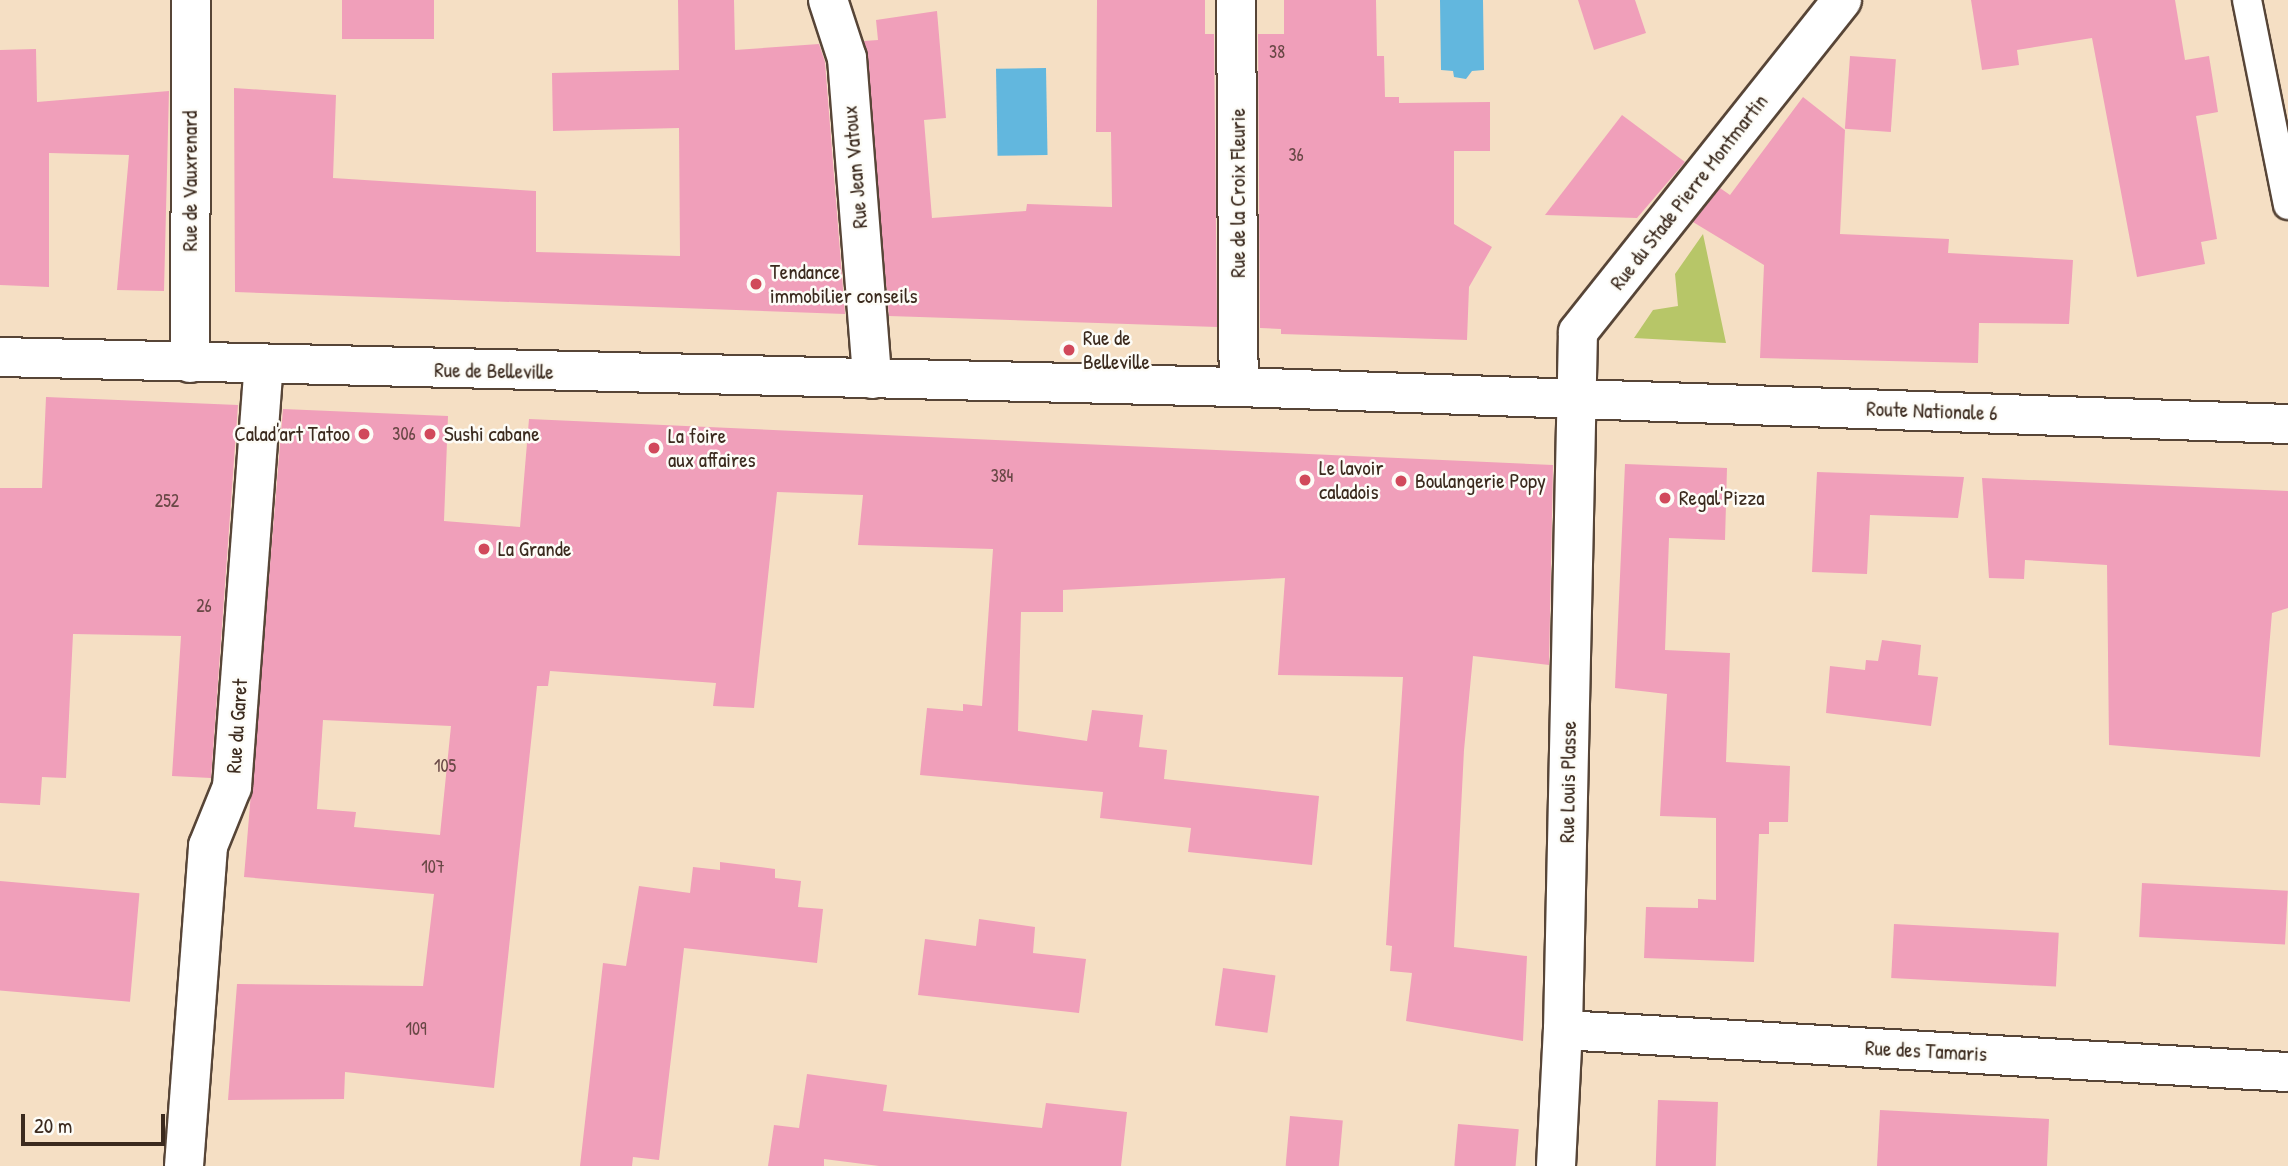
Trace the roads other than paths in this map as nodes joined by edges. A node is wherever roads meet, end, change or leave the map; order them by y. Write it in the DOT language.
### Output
graph roads {
  1 [pos="191,0"];
  2 [pos="828,0"];
  3 [pos="1237,0"];
  4 [pos="1842,0"];
  5 [pos="2247,0"];
  6 [pos="2288,205"];
  7 [pos="0,357"];
  8 [pos="190,363"];
  9 [pos="264,365"];
  10 [pos="872,379"];
  11 [pos="1238,387"];
  12 [pos="1575,399"];
  13 [pos="2288,424"];
  14 [pos="1563,1030"];
  15 [pos="2288,1072"];
  16 [pos="184,1166"];
  17 [pos="1556,1166"];
  1 -- 8 [label="street, Rue de Vauxrenard"];
  2 -- 10 [label="street, Rue Jean Vatoux"];
  3 -- 11 [label="street, Rue de la Croix Fleurie"];
  4 -- 12 [label="street, Rue du Stade Pierre Montmartin"];
  5 -- 6 [label="lane"];
  7 -- 8 [label="street, Rue de Belleville"];
  8 -- 9 [label="street, Rue de Belleville"];
  9 -- 10 [label="street, Rue de Belleville"];
  9 -- 16 [label="street, Rue du Garet"];
  10 -- 11 [label="street, Rue de Belleville"];
  11 -- 12 [label="street, Rue de Belleville"];
  12 -- 13 [label="street, Route Nationale 6"];
  12 -- 14 [label="street, Rue Louis Plasse"];
  14 -- 15 [label="street, Rue des Tamaris"];
  14 -- 17 [label="street, Rue Louis Plasse"];
}
